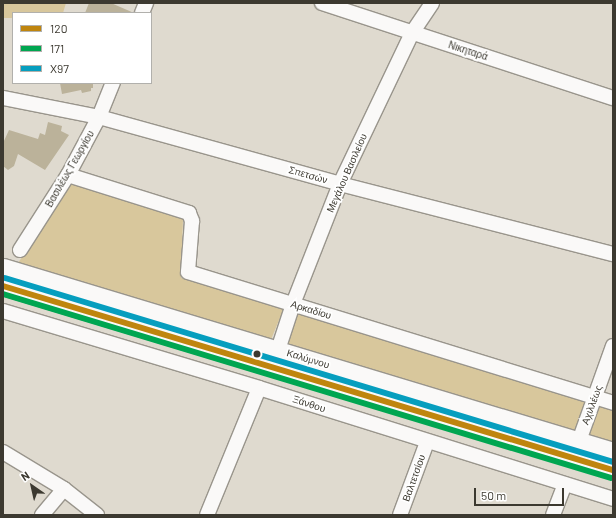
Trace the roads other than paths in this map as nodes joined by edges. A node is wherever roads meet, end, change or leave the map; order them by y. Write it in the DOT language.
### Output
graph roads {
  1 [pos="322,3"];
  2 [pos="432,3"];
  3 [pos="412,33"];
  4 [pos="113,84"];
  5 [pos="3,98"];
  6 [pos="613,98"];
  7 [pos="99,117"];
  8 [pos="68,175"];
  9 [pos="340,184"];
  10 [pos="20,250"];
  11 [pos="613,254"];
  12 [pos="3,267"];
  13 [pos="3,286"];
  14 [pos="293,304"];
  15 [pos="3,311"];
  16 [pos="613,346"];
  17 [pos="278,350"];
  18 [pos="259,388"];
  19 [pos="595,397"];
  20 [pos="613,402"];
  21 [pos="579,441"];
  22 [pos="427,442"];
  23 [pos="613,451"];
  24 [pos="3,452"];
  25 [pos="613,470"];
  26 [pos="565,484"];
  27 [pos="64,489"];
  28 [pos="613,499"];
  29 [pos="42,515"];
  30 [pos="97,515"];
  31 [pos="207,515"];
  32 [pos="400,515"];
  33 [pos="553,515"];
  1 -- 3 [label="street, Νικηταρά"];
  2 -- 3 [label="street, Μεγάλου Βασιλείου"];
  3 -- 6 [label="street, Νικηταρά"];
  3 -- 9 [label="street, Μεγάλου Βασιλείου"];
  4 -- 7 [label="street, Βασιλέως Γεωργίου"];
  5 -- 7 [label="street, Σπετσών"];
  7 -- 8 [label="street, Βασιλέως Γεωργίου"];
  7 -- 9 [label="street, Σπετσών"];
  8 -- 10 [label="street, Βασιλέως Γεωργίου"];
  8 -- 14 [label="street, Αρκαδίου"];
  9 -- 11 [label="street, Σπετσών"];
  9 -- 14 [label="street, Μεγάλου Βασιλείου"];
  12 -- 17 [label="main road, Καλύμνου"];
  13 -- 25 [label="main road, Καλύμνου"];
  14 -- 17 [label="street, Μεγάλου Βασιλείου"];
  14 -- 19 [label="street, Αρκαδίου"];
  15 -- 18 [label="street, Ξάνθου"];
  16 -- 19 [label="street, Αχιλλέως"];
  17 -- 21 [label="main road, Καλύμνου"];
  18 -- 22 [label="street, Ξάνθου"];
  18 -- 31 [label="street"];
  19 -- 20 [label="street, Αρκαδίου"];
  19 -- 21 [label="street, Αχιλλέως"];
  21 -- 23 [label="main road, Καλύμνου"];
  22 -- 26 [label="street, Ξάνθου"];
  22 -- 32 [label="street, Βαλτετσίου"];
  24 -- 27 [label="street"];
  26 -- 28 [label="street, Ξάνθου"];
  26 -- 33 [label="street"];
  27 -- 29 [label="street"];
  27 -- 30 [label="street"];
}
